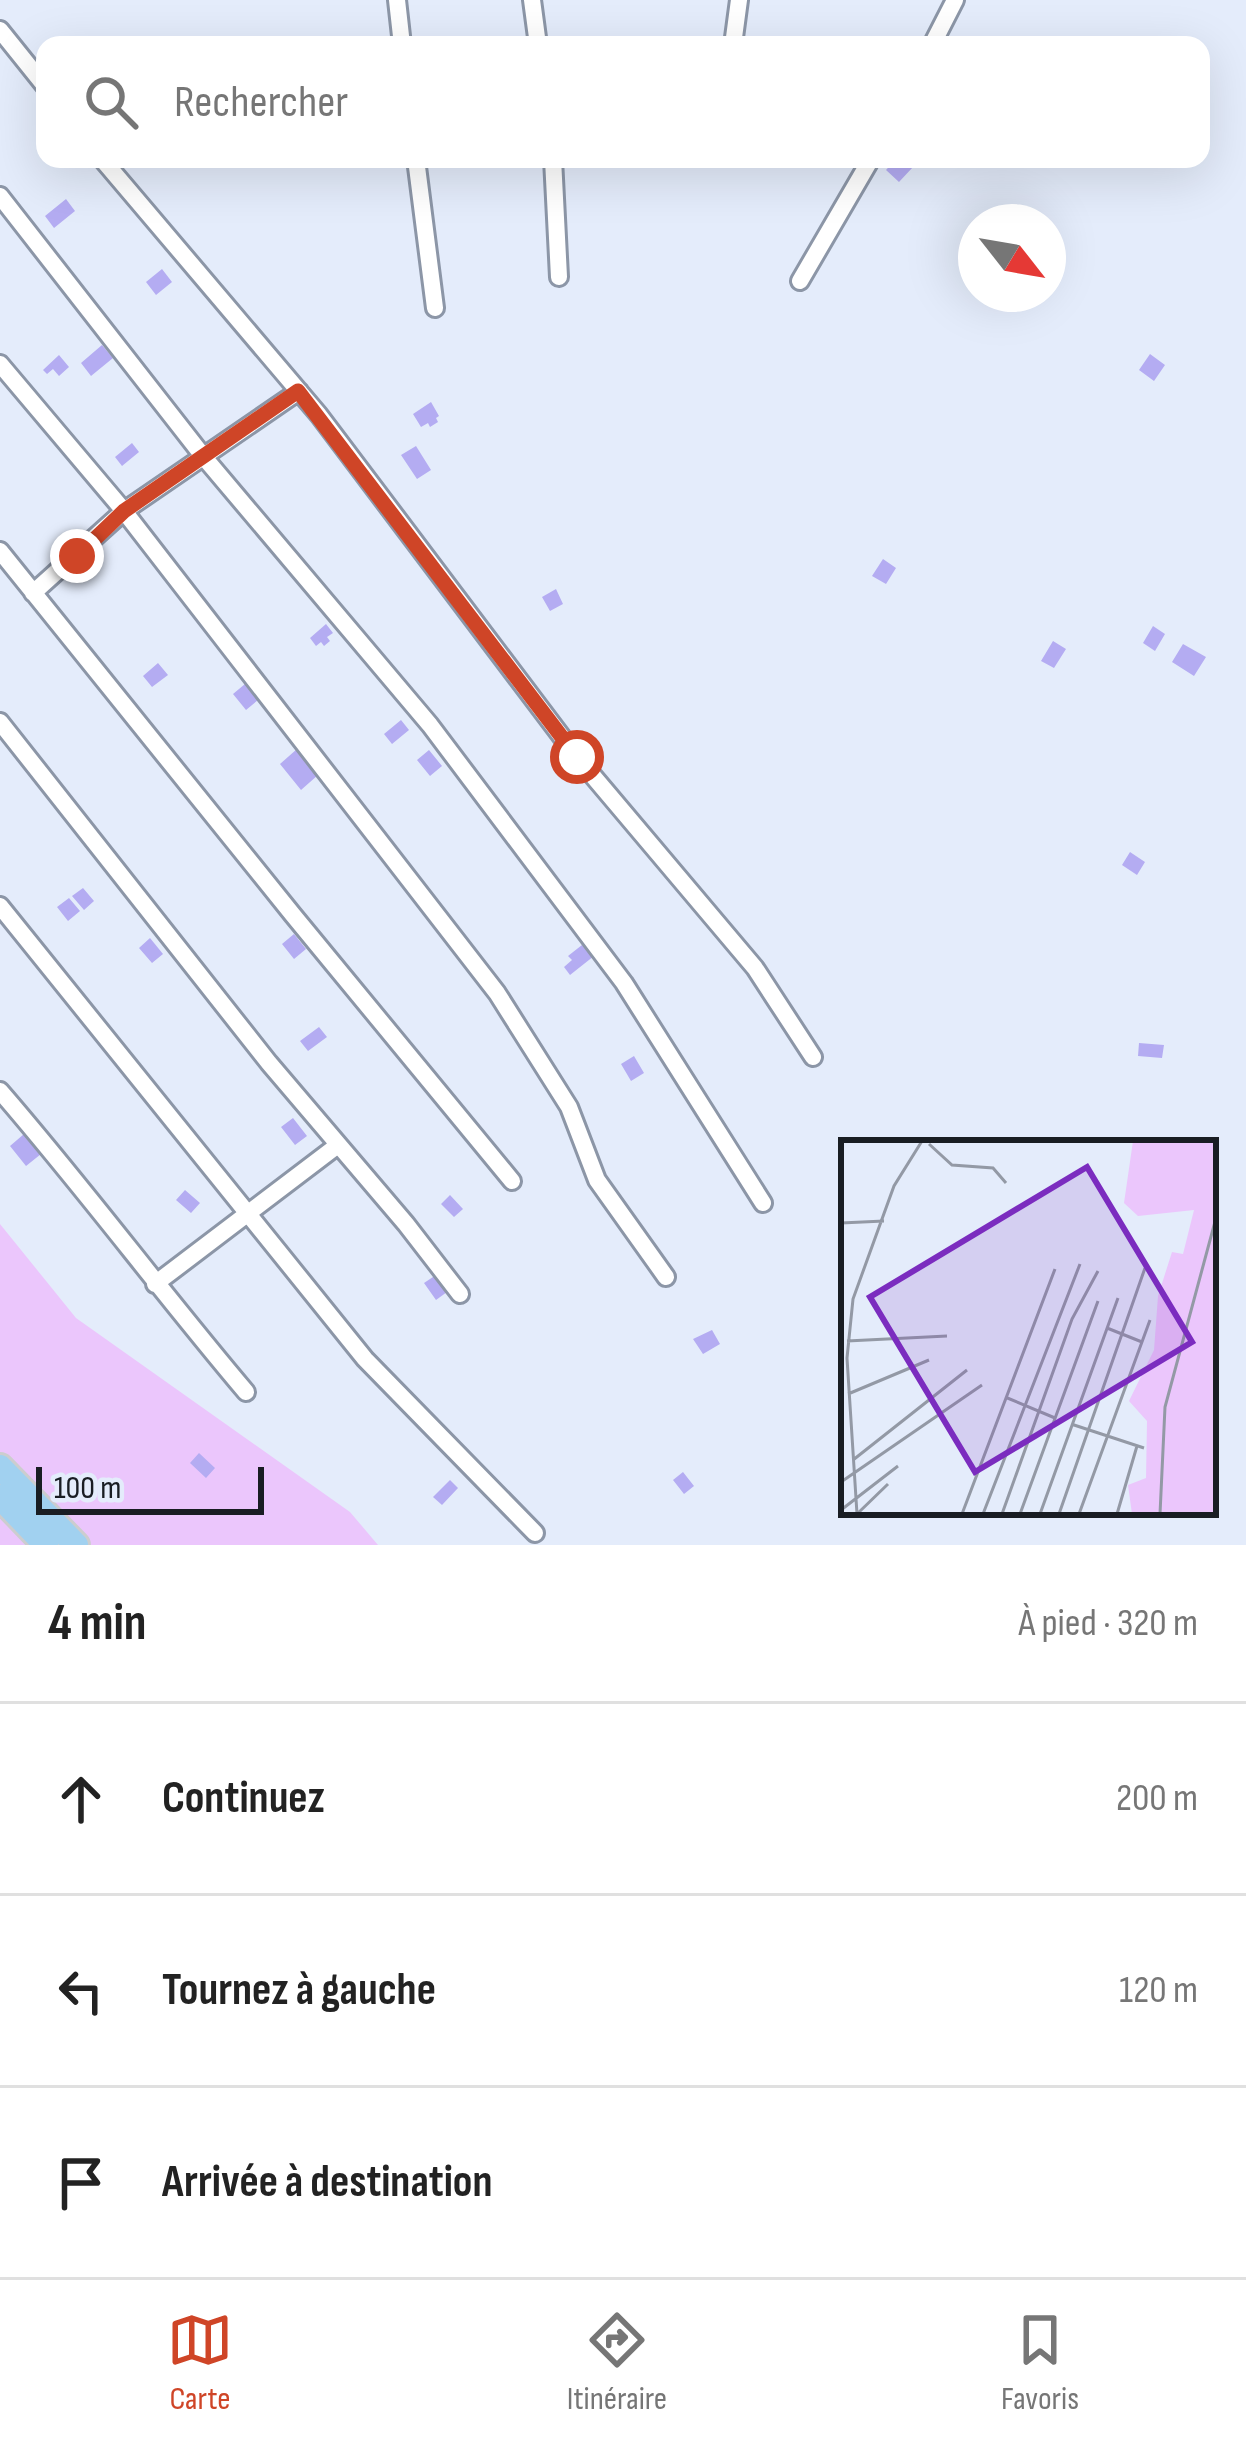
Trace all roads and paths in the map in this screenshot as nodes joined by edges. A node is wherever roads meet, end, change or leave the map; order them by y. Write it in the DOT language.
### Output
graph roads {
  1 [pos="398,0"];
  2 [pos="532,0"];
  3 [pos="739,0"];
  4 [pos="955,0"];
  5 [pos="0,30"];
  6 [pos="401,36"];
  7 [pos="537,36"];
  8 [pos="735,36"];
  9 [pos="937,36"];
  10 [pos="36,75"];
  11 [pos="110,168"];
  12 [pos="417,168"];
  13 [pos="554,168"];
  14 [pos="866,168"];
  15 [pos="0,196"];
  16 [pos="560,277"];
  17 [pos="800,281"];
  18 [pos="435,308"];
  19 [pos="0,364"];
  20 [pos="298,391"];
  21 [pos="203,456"];
  22 [pos="124,511"];
  23 [pos="0,551"];
  24 [pos="33,592"];
  25 [pos="0,722"];
  26 [pos="0,906"];
  27 [pos="813,1057"];
  28 [pos="0,1091"];
  29 [pos="338,1145"];
  30 [pos="512,1181"];
  31 [pos="763,1203"];
  32 [pos="247,1216"];
  33 [pos="666,1277"];
  34 [pos="155,1284"];
  35 [pos="460,1294"];
  36 [pos="246,1392"];
  37 [pos="0,1467"];
  38 [pos="0,1497"];
  39 [pos="535,1532"];
  40 [pos="46,1545"];
  41 [pos="76,1545"];
  1 -- 6 [label="street"];
  2 -- 7 [label="street"];
  3 -- 8 [label="street"];
  4 -- 9 [label="street"];
  5 -- 10 [label="street"];
  11 -- 20 [label="street"];
  12 -- 18 [label="street"];
  13 -- 16 [label="street"];
  14 -- 17 [label="street"];
  15 -- 21 [label="street"];
  19 -- 22 [label="street"];
  20 -- 21 [label="street"];
  20 -- 27 [label="street"];
  21 -- 22 [label="street"];
  21 -- 31 [label="street"];
  22 -- 24 [label="street"];
  22 -- 33 [label="street"];
  23 -- 24 [label="street"];
  24 -- 30 [label="street"];
  25 -- 29 [label="street"];
  26 -- 32 [label="street"];
  28 -- 34 [label="street"];
  29 -- 32 [label="street"];
  29 -- 35 [label="street"];
  32 -- 34 [label="street"];
  32 -- 39 [label="street"];
  34 -- 36 [label="street"];
  37 -- 41 [label="highway"];
  38 -- 40 [label="highway"];
}
